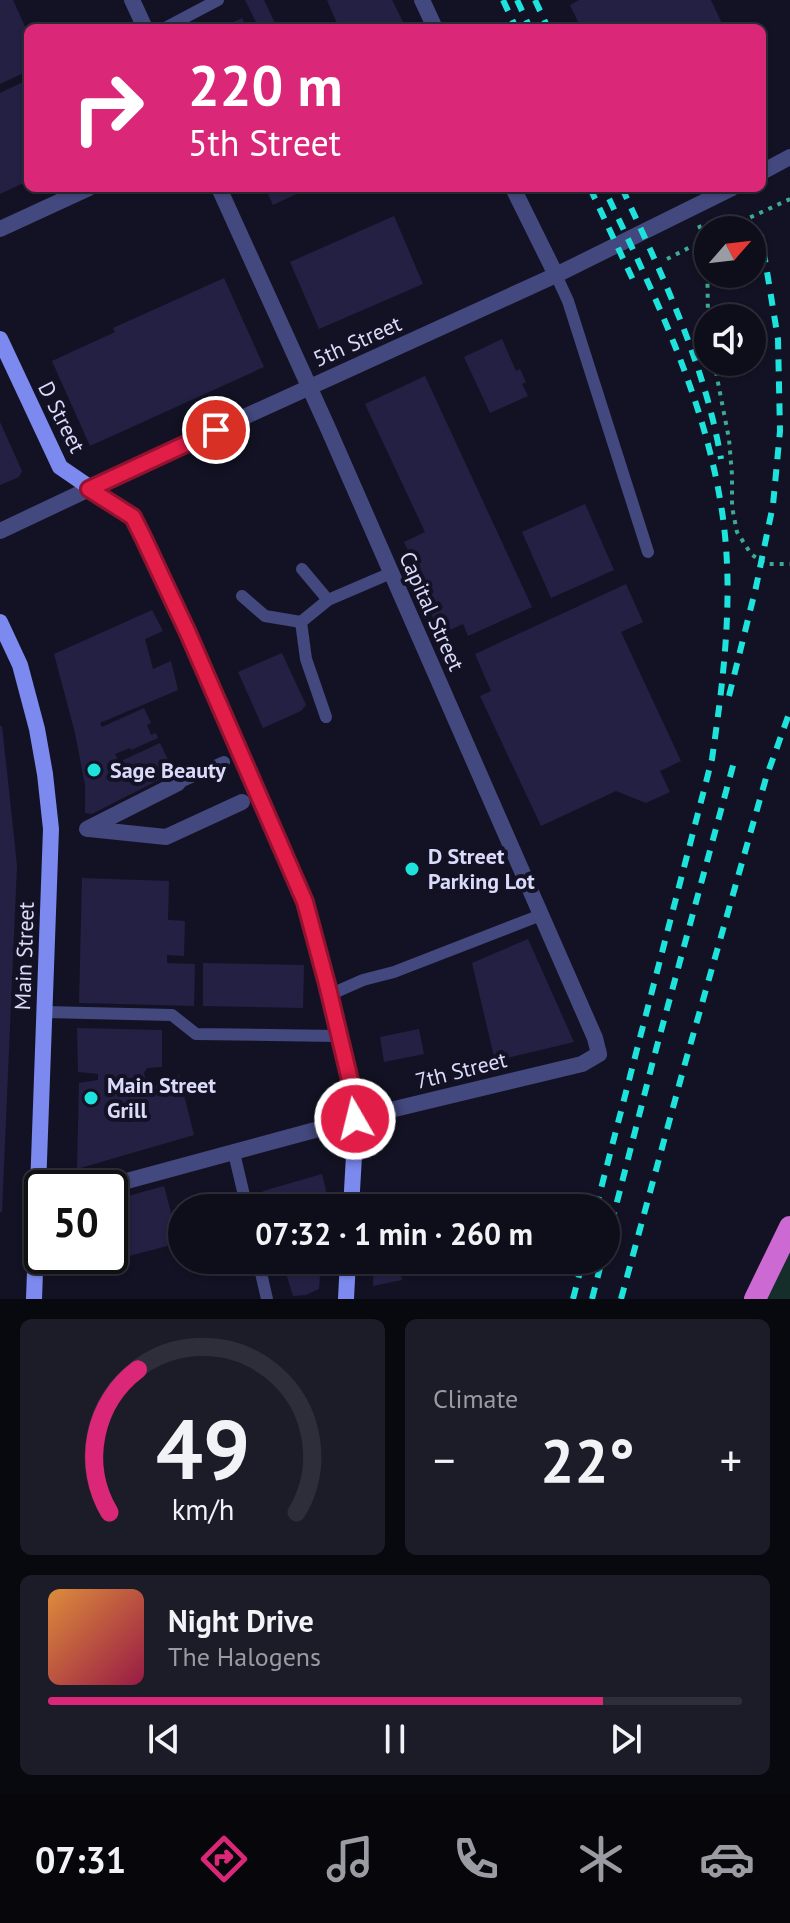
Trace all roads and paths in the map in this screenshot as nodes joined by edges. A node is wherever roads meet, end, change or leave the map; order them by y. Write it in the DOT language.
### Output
graph roads {
  1 [pos="132,0"];
  2 [pos="218,0"];
  3 [pos="422,0"];
  4 [pos="143,24"];
  5 [pos="173,24"];
  6 [pos="433,24"];
  7 [pos="790,157"];
  8 [pos="766,170"];
  9 [pos="80,192"];
  10 [pos="221,192"];
  11 [pos="515,192"];
  12 [pos="724,192"];
  13 [pos="790,199"];
  14 [pos="691,209"];
  15 [pos="694,216"];
  16 [pos="754,216"];
  17 [pos="0,229"];
  18 [pos="694,245"];
  19 [pos="667,259"];
  20 [pos="556,275"];
  21 [pos="0,339"];
  22 [pos="717,376"];
  23 [pos="309,387"];
  24 [pos="89,489"];
  25 [pos="0,531"];
  26 [pos="648,552"];
  27 [pos="790,564"];
  28 [pos="302,569"];
  29 [pos="391,573"];
  30 [pos="242,596"];
  31 [pos="328,600"];
  32 [pos="0,622"];
  33 [pos="301,622"];
  34 [pos="326,717"];
  35 [pos="224,762"];
  36 [pos="178,783"];
  37 [pos="242,802"];
  38 [pos="541,915"];
  39 [pos="329,995"];
  40 [pos="45,1012"];
  41 [pos="338,1036"];
  42 [pos="599,1054"];
  43 [pos="355,1119"];
  44 [pos="234,1153"];
  45 [pos="41,1170"];
  46 [pos="128,1181"];
  47 [pos="244,1194"];
  48 [pos="352,1194"];
  49 [pos="790,1227"];
  50 [pos="36,1274"];
  51 [pos="261,1274"];
  52 [pos="347,1274"];
  53 [pos="34,1299"];
  54 [pos="267,1299"];
  55 [pos="346,1299"];
  56 [pos="755,1299"];
  1 -- 4 [label="street"];
  2 -- 5 [label="lane"];
  3 -- 6 [label="street"];
  7 -- 8 [label="street"];
  9 -- 17 [label="street"];
  10 -- 23 [label="street, Capital Street"];
  11 -- 20 [label="street"];
  12 -- 14 [label="street, 5th Street"];
  13 -- 16 [label="path"];
  14 -- 15 [label="path"];
  14 -- 20 [label="street, 5th Street"];
  18 -- 19 [label="path"];
  20 -- 23 [label="street, 5th Street"];
  20 -- 26 [label="lane"];
  21 -- 24 [label="main road, D Street"];
  22 -- 27 [label="path"];
  23 -- 24 [label="street, 5th Street"];
  23 -- 29 [label="street, Capital Street"];
  24 -- 25 [label="street, 5th Street"];
  24 -- 39 [label="main road, D Street"];
  28 -- 31 [label="lane"];
  29 -- 31 [label="lane"];
  29 -- 38 [label="street, Capital Street"];
  30 -- 33 [label="lane"];
  31 -- 33 [label="lane"];
  32 -- 40 [label="main road, Main Street"];
  33 -- 34 [label="lane"];
  35 -- 36 [label="lane"];
  36 -- 37 [label="street"];
  38 -- 39 [label="lane"];
  38 -- 42 [label="street, Capital Street"];
  39 -- 41 [label="main road, D Street"];
  40 -- 41 [label="lane"];
  40 -- 45 [label="main road, Main Street"];
  41 -- 43 [label="main road, D Street"];
  42 -- 43 [label="street, 7th Street"];
  43 -- 44 [label="street, 7th Street"];
  43 -- 48 [label="main road, D Street"];
  44 -- 46 [label="street, 7th Street"];
  44 -- 47 [label="lane"];
  49 -- 56 [label="highway"];
  50 -- 53 [label="main road, Main Street"];
  51 -- 54 [label="lane"];
  52 -- 55 [label="main road"];
}
